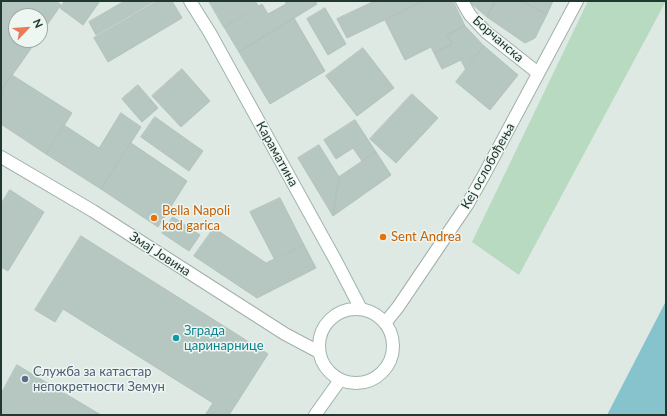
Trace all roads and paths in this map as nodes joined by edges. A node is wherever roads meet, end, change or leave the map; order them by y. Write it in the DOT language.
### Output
graph roads {
  1 [pos="190,1"];
  2 [pos="462,1"];
  3 [pos="577,1"];
  4 [pos="538,73"];
  5 [pos="1,157"];
  6 [pos="361,309"];
  7 [pos="385,323"];
  8 [pos="319,352"];
  9 [pos="340,380"];
  10 [pos="315,415"];
  1 -- 6 [label="street, Караматина"];
  2 -- 4 [label="street, Борчанска"];
  3 -- 4 [label="street, Кеј ослобођења"];
  4 -- 7 [label="street, Кеј ослобођења"];
  5 -- 8 [label="street, Змај Јовина"];
  6 -- 7 [label="street"];
  6 -- 8 [label="street"];
  7 -- 9 [label="street"];
  8 -- 9 [label="street"];
  9 -- 10 [label="street"];
}
